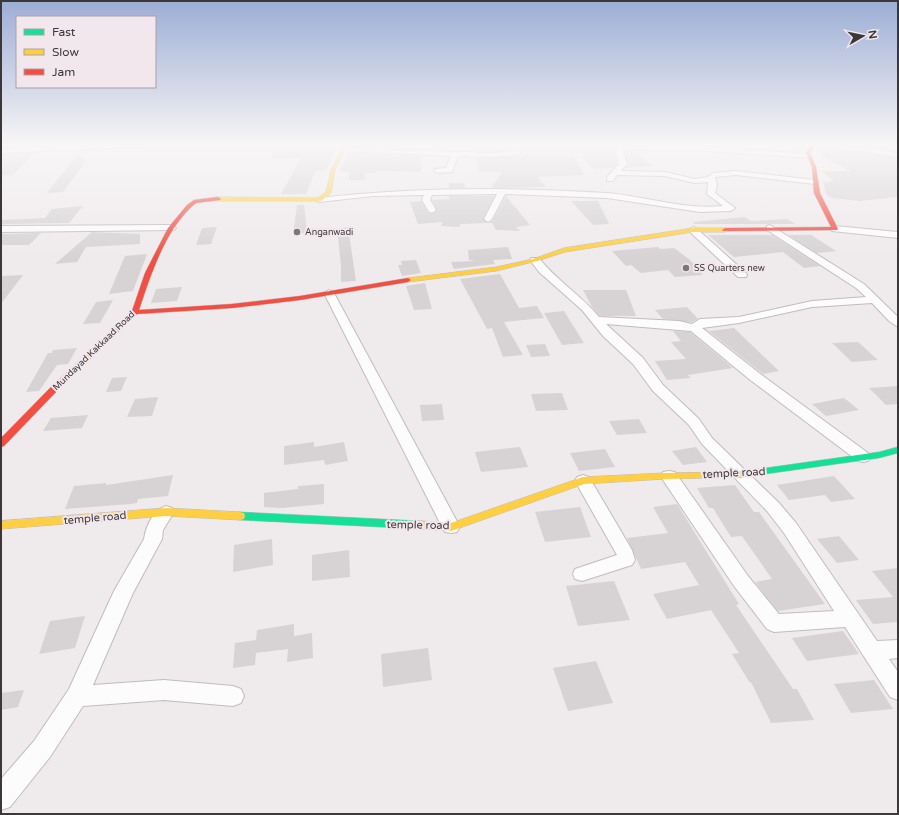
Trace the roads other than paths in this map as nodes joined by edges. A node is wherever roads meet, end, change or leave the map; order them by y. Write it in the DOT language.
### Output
graph roads {
  1 [pos="330,182"];
  2 [pos="712,182"];
  3 [pos="815,182"];
  4 [pos="430,192"];
  5 [pos="502,192"];
  6 [pos="319,200"];
  7 [pos="432,210"];
  8 [pos="488,219"];
  9 [pos="171,228"];
  10 [pos="770,228"];
  11 [pos="1,229"];
  12 [pos="835,229"];
  13 [pos="693,230"];
  14 [pos="898,235"];
  15 [pos="535,260"];
  16 [pos="742,275"];
  17 [pos="329,293"];
  18 [pos="874,300"];
  19 [pos="135,312"];
  20 [pos="596,320"];
  21 [pos="898,323"];
  22 [pos="695,328"];
  23 [pos="1,444"];
  24 [pos="898,450"];
  25 [pos="863,457"];
  26 [pos="741,475"];
  27 [pos="669,476"];
  28 [pos="583,480"];
  29 [pos="166,512"];
  30 [pos="1,525"];
  31 [pos="451,527"];
  32 [pos="582,574"];
  33 [pos="851,618"];
  34 [pos="898,649"];
  35 [pos="873,651"];
  36 [pos="898,690"];
  37 [pos="77,696"];
  38 [pos="232,696"];
  39 [pos="1,798"];
  1 -- 6 [label="street"];
  2 -- 5 [label="street"];
  3 -- 12 [label="street"];
  4 -- 5 [label="street"];
  4 -- 6 [label="street"];
  4 -- 7 [label="street"];
  5 -- 8 [label="street"];
  6 -- 9 [label="street, Mundayad Kakkaad Road"];
  9 -- 11 [label="street"];
  9 -- 19 [label="street, Mundayad Kakkaad Road"];
  10 -- 12 [label="street"];
  10 -- 13 [label="street"];
  10 -- 18 [label="street"];
  12 -- 14 [label="street"];
  13 -- 15 [label="street"];
  13 -- 16 [label="street"];
  15 -- 17 [label="street"];
  15 -- 20 [label="street"];
  17 -- 19 [label="street"];
  17 -- 31 [label="street"];
  18 -- 21 [label="street"];
  18 -- 22 [label="street"];
  19 -- 23 [label="street, Mundayad Kakkaad Road"];
  20 -- 22 [label="street"];
  20 -- 26 [label="street"];
  22 -- 25 [label="street"];
  24 -- 25 [label="street, temple road"];
  25 -- 26 [label="street, temple road"];
  26 -- 27 [label="street, temple road"];
  26 -- 33 [label="street"];
  27 -- 28 [label="street, temple road"];
  27 -- 33 [label="street"];
  28 -- 31 [label="street, temple road"];
  28 -- 32 [label="street"];
  29 -- 30 [label="street, temple road"];
  29 -- 31 [label="street, temple road"];
  29 -- 37 [label="street"];
  33 -- 35 [label="street"];
  34 -- 35 [label="street"];
  35 -- 36 [label="street"];
  37 -- 38 [label="street"];
  37 -- 39 [label="street"];
}
